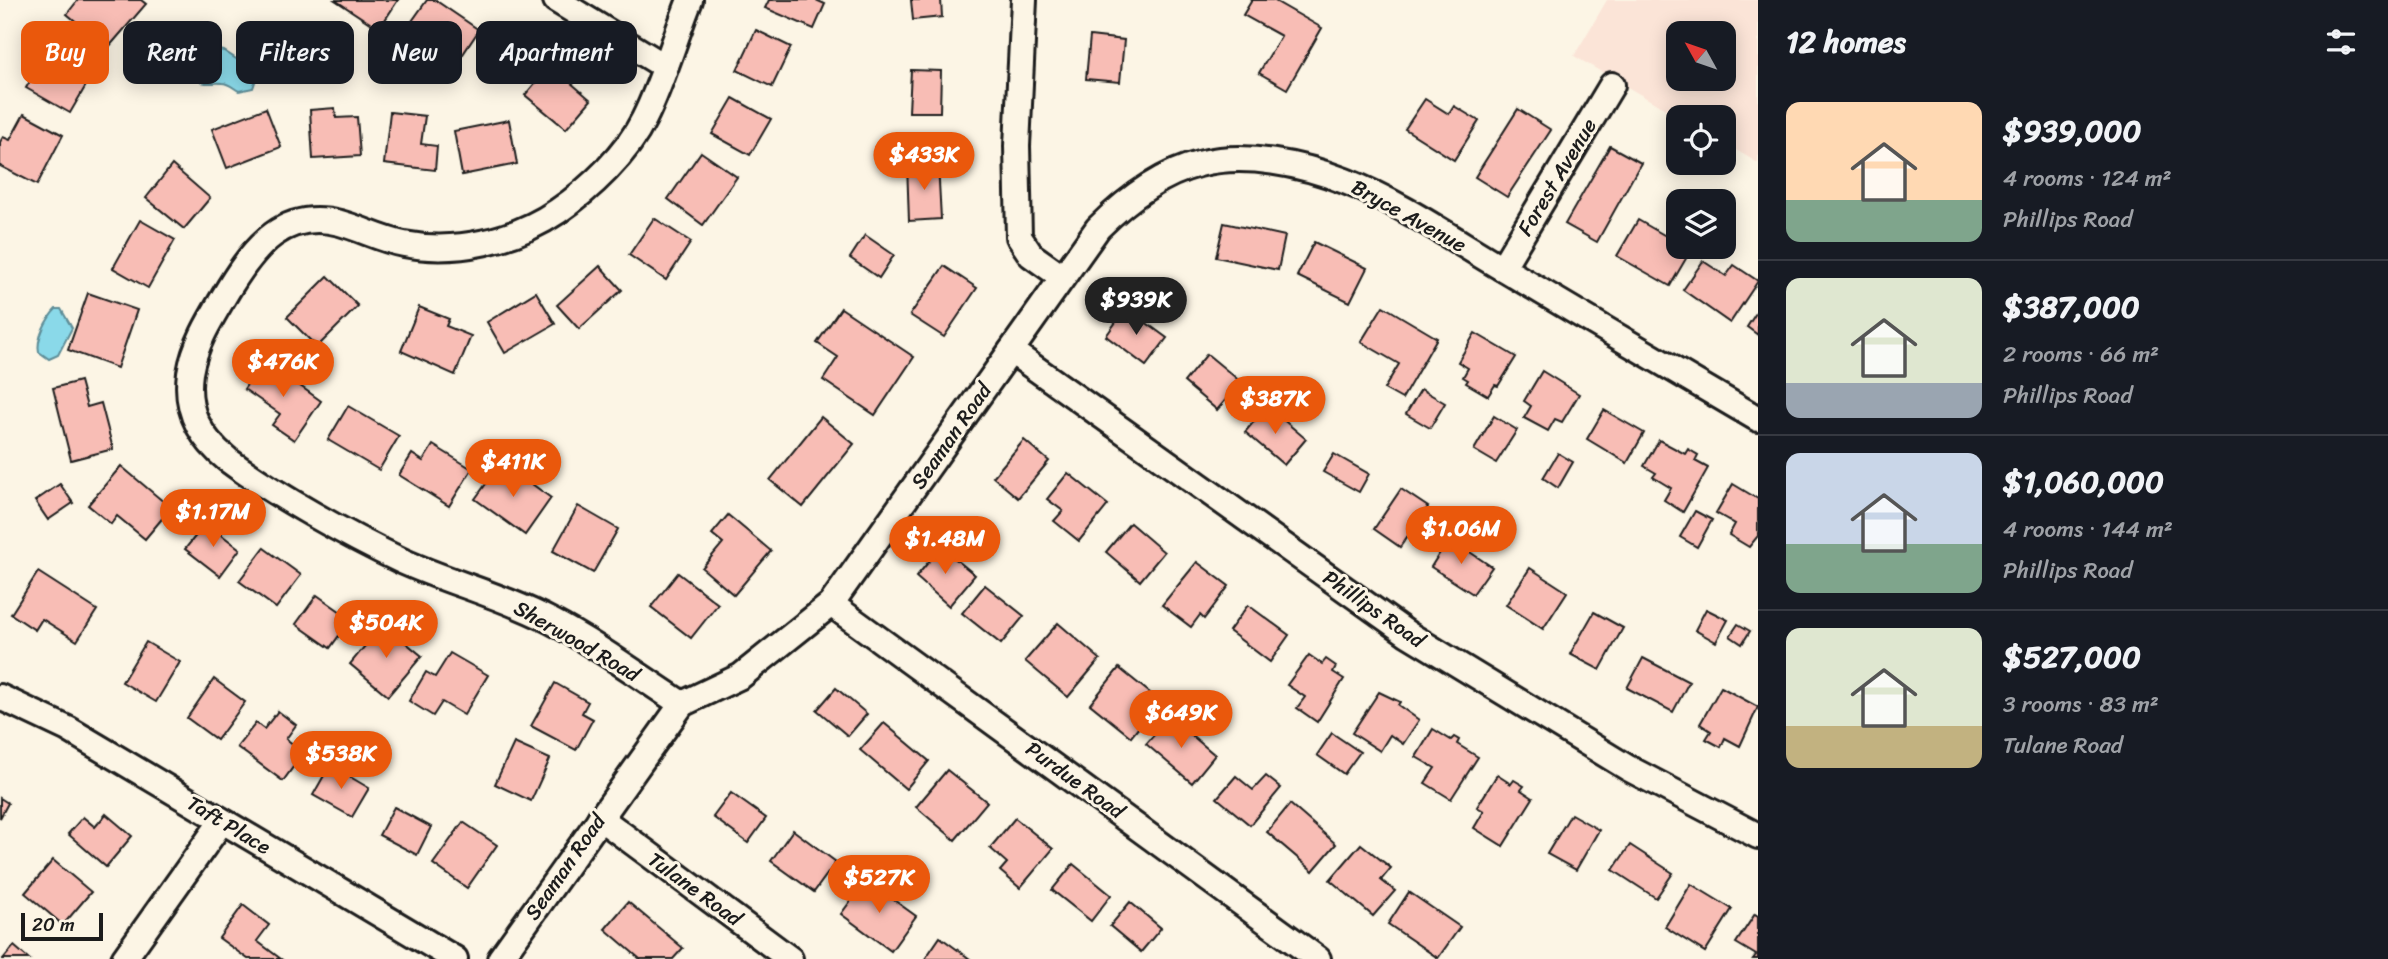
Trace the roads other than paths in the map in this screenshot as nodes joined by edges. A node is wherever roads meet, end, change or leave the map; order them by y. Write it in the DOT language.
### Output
graph roads {
  1 [pos="556,0"];
  2 [pos="690,0"];
  3 [pos="1024,0"];
  4 [pos="664,66"];
  5 [pos="1612,85"];
  6 [pos="1502,268"];
  7 [pos="1062,277"];
  8 [pos="1011,351"];
  9 [pos="1758,419"];
  10 [pos="831,604"];
  11 [pos="0,697"];
  12 [pos="682,704"];
  13 [pos="600,818"];
  14 [pos="222,821"];
  15 [pos="1758,836"];
  16 [pos="124,959"];
  17 [pos="455,959"];
  18 [pos="500,959"];
  19 [pos="790,959"];
  20 [pos="1318,959"];
  1 -- 4 [label="street"];
  2 -- 4 [label="street, Sherwood Road"];
  3 -- 7 [label="street"];
  4 -- 12 [label="street, Sherwood Road"];
  5 -- 6 [label="street, Forest Avenue"];
  6 -- 7 [label="street, Bryce Avenue"];
  6 -- 9 [label="street, Bryce Avenue"];
  7 -- 8 [label="street, Seaman Road"];
  8 -- 10 [label="street, Seaman Road"];
  8 -- 15 [label="street, Phillips Road"];
  10 -- 12 [label="street, Seaman Road"];
  10 -- 20 [label="street, Purdue Road"];
  11 -- 14 [label="street, Taft Place"];
  12 -- 13 [label="street, Seaman Road"];
  13 -- 18 [label="street, Seaman Road"];
  13 -- 19 [label="street, Tulane Road"];
  14 -- 16 [label="street"];
  14 -- 17 [label="street, Taft Place"];
}
